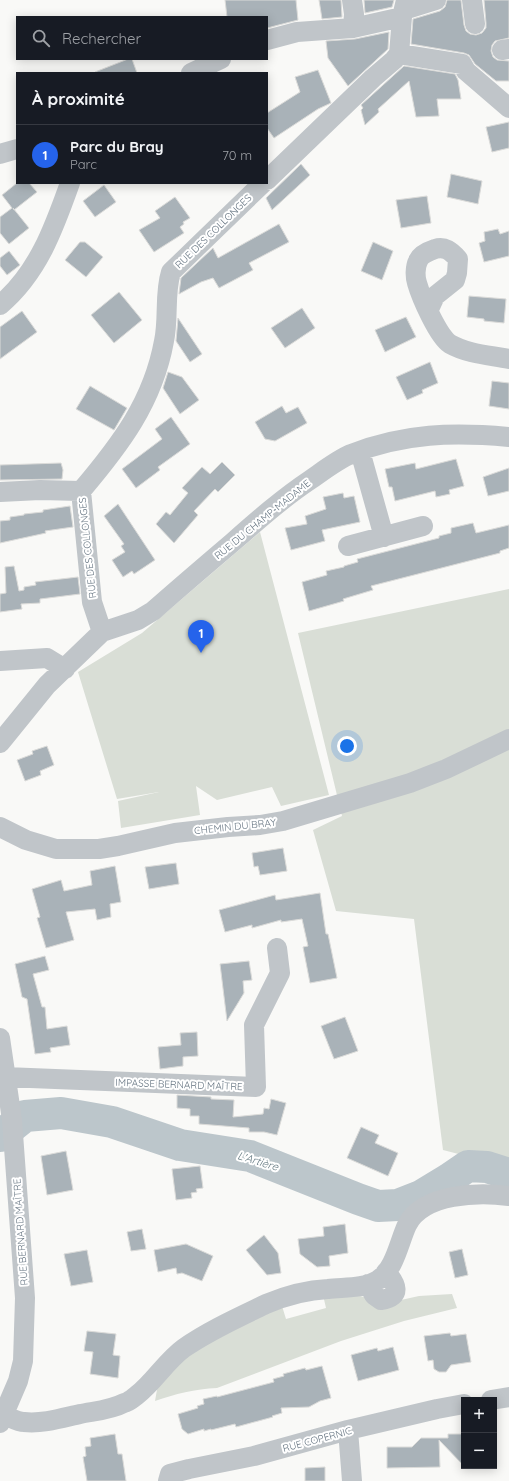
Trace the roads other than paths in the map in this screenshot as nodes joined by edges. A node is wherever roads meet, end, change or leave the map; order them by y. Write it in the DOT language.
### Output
graph roads {
  1 [pos="352,0"];
  2 [pos="436,0"];
  3 [pos="472,0"];
  4 [pos="404,9"];
  5 [pos="475,24"];
  6 [pos="353,28"];
  7 [pos="268,40"];
  8 [pos="399,54"];
  9 [pos="219,60"];
  10 [pos="193,72"];
  11 [pos="509,108"];
  12 [pos="16,149"];
  13 [pos="0,154"];
  14 [pos="268,179"];
  15 [pos="70,184"];
  16 [pos="262,184"];
  17 [pos="0,305"];
  18 [pos="429,309"];
  19 [pos="509,359"];
  20 [pos="509,437"];
  21 [pos="360,451"];
  22 [pos="81,491"];
  23 [pos="0,492"];
  24 [pos="423,526"];
  25 [pos="384,537"];
  26 [pos="348,546"];
  27 [pos="102,632"];
  28 [pos="0,661"];
  29 [pos="65,669"];
  30 [pos="509,739"];
  31 [pos="0,743"];
  32 [pos="0,827"];
  33 [pos="277,948"];
  34 [pos="0,1039"];
  35 [pos="5,1077"];
  36 [pos="509,1196"];
  37 [pos="509,1397"];
  38 [pos="497,1399"];
  39 [pos="461,1405"];
  40 [pos="2,1419"];
  41 [pos="348,1430"];
  42 [pos="169,1477"];
  43 [pos="352,1481"];
  1 -- 6 [label="street"];
  2 -- 4 [label="street"];
  3 -- 5 [label="street"];
  4 -- 6 [label="street"];
  4 -- 8 [label="street"];
  6 -- 7 [label="street"];
  8 -- 11 [label="street"];
  8 -- 14 [label="street"];
  9 -- 10 [label="street"];
  12 -- 13 [label="street"];
  15 -- 17 [label="street"];
  16 -- 22 [label="street, RUE DES COLLONGES"];
  18 -- 19 [label="street"];
  20 -- 21 [label="street, RUE DU CHAMP-MADAME"];
  21 -- 25 [label="street"];
  21 -- 27 [label="street, RUE DU CHAMP-MADAME"];
  22 -- 23 [label="street"];
  22 -- 27 [label="street, RUE DES COLLONGES"];
  24 -- 25 [label="street"];
  25 -- 26 [label="street"];
  27 -- 29 [label="street"];
  28 -- 29 [label="street"];
  29 -- 31 [label="street"];
  30 -- 32 [label="street, CHEMIN DU BRAY"];
  33 -- 35 [label="street, IMPASSE BERNARD MAÎTRE"];
  34 -- 35 [label="street, RUE BERNARD MAÎTRE"];
  35 -- 40 [label="street, RUE BERNARD MAÎTRE"];
  36 -- 40 [label="street"];
  37 -- 38 [label="street"];
  39 -- 41 [label="street, RUE COPERNIC"];
  41 -- 42 [label="street, RUE COPERNIC"];
  41 -- 43 [label="street"];
}
